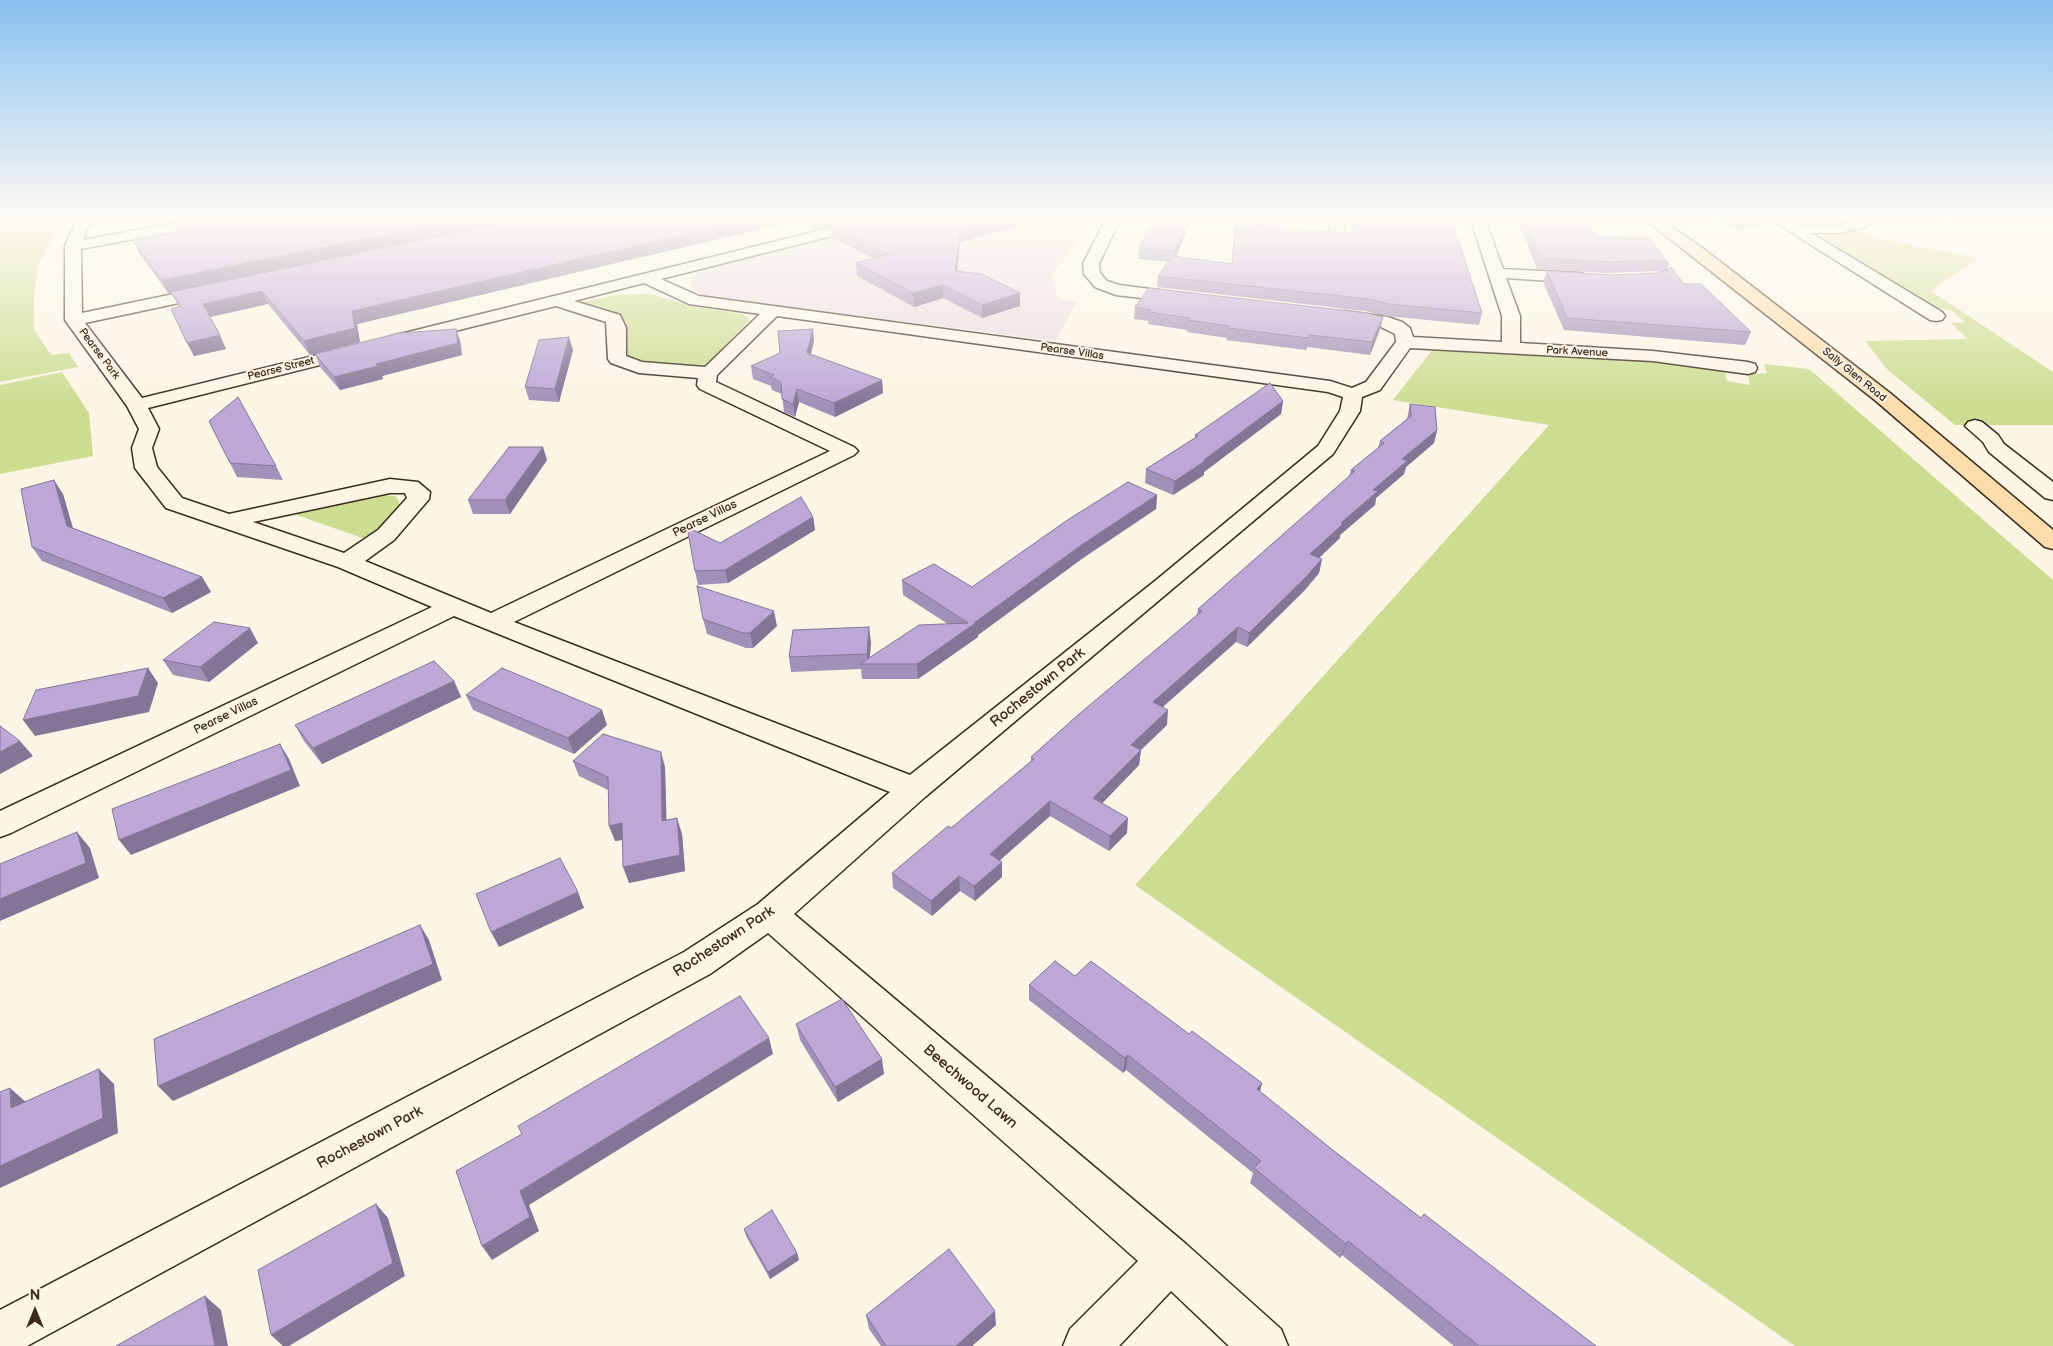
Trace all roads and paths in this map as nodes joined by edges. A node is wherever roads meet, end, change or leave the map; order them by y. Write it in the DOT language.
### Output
graph roads {
  1 [pos="73,280"];
  2 [pos="639,280"];
  3 [pos="650,280"];
  4 [pos="1097,280"];
  5 [pos="1498,280"];
  6 [pos="1734,280"];
  7 [pos="1877,280"];
  8 [pos="230,287"];
  9 [pos="556,300"];
  10 [pos="1203,301"];
  11 [pos="772,312"];
  12 [pos="1327,314"];
  13 [pos="1936,316"];
  14 [pos="74,320"];
  15 [pos="1405,342"];
  16 [pos="385,343"];
  17 [pos="366,348"];
  18 [pos="1511,348"];
  19 [pos="1748,368"];
  20 [pos="709,373"];
  21 [pos="1352,403"];
  22 [pos="137,405"];
  23 [pos="1975,426"];
  24 [pos="2053,493"];
  25 [pos="228,521"];
  26 [pos="2053,542"];
  27 [pos="347,562"];
  28 [pos="453,607"];
  29 [pos="494,621"];
  30 [pos="914,789"];
  31 [pos="0,825"];
  32 [pos="770,914"];
  33 [pos="1170,1260"];
  34 [pos="0,1334"];
  35 [pos="1087,1346"];
  36 [pos="1264,1346"];
  1 -- 14 [label="street, Pearse Park"];
  2 -- 9 [label="street"];
  3 -- 11 [label="street, Pearse Villas"];
  4 -- 10 [label="street"];
  5 -- 18 [label="street"];
  6 -- 26 [label="main road, Sally Glen Road"];
  7 -- 13 [label="street"];
  8 -- 14 [label="street"];
  9 -- 16 [label="street"];
  9 -- 20 [label="street"];
  11 -- 20 [label="street"];
  11 -- 21 [label="street, Pearse Villas"];
  12 -- 15 [label="street"];
  14 -- 22 [label="street, Pearse Park"];
  15 -- 18 [label="street, Park Avenue"];
  15 -- 21 [label="street"];
  17 -- 22 [label="street, Pearse Street"];
  18 -- 19 [label="street, Park Avenue"];
  20 -- 29 [label="street, Pearse Villas"];
  21 -- 30 [label="street, Rochestown Park"];
  22 -- 25 [label="street"];
  23 -- 24 [label="street"];
  25 -- 27 [label="street"];
  25 -- 27 [label="street"];
  27 -- 28 [label="street"];
  28 -- 29 [label="street"];
  28 -- 31 [label="street, Pearse Villas"];
  29 -- 30 [label="street"];
  30 -- 32 [label="street, Rochestown Park"];
  32 -- 33 [label="street, Beechwood Lawn"];
  32 -- 34 [label="street, Rochestown Park"];
  33 -- 35 [label="street"];
  33 -- 36 [label="street, Beechwood Lawn"];
}
